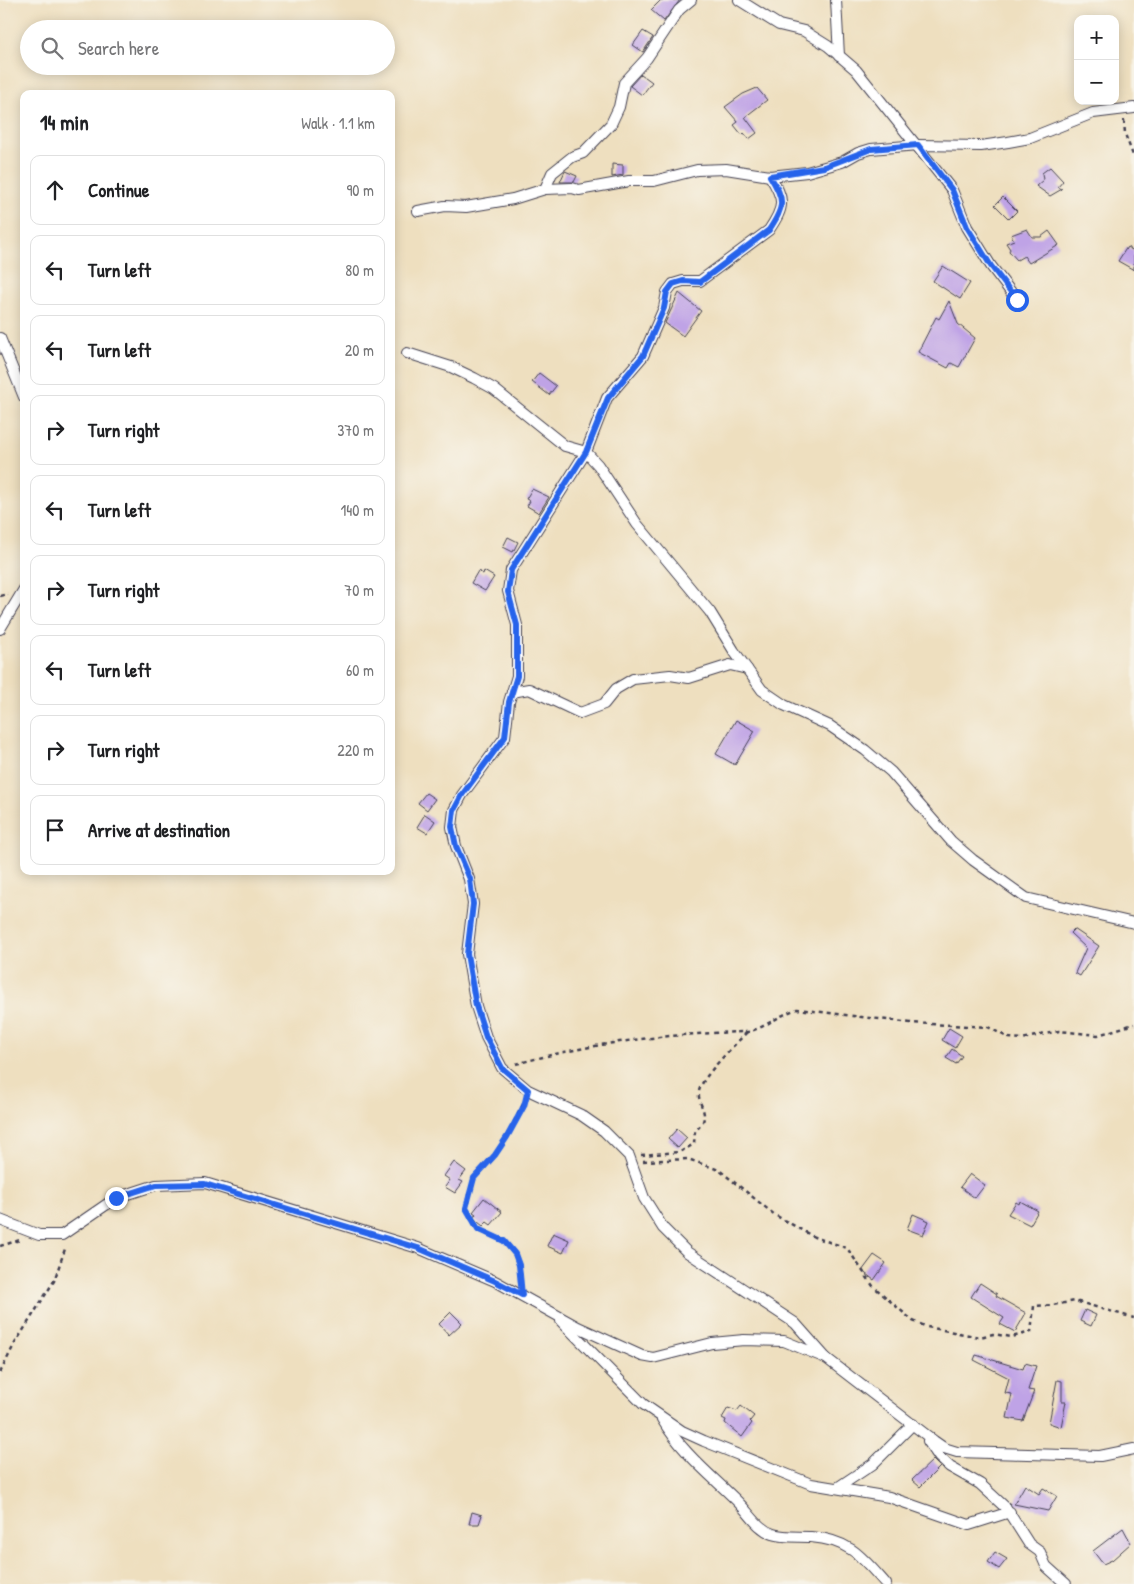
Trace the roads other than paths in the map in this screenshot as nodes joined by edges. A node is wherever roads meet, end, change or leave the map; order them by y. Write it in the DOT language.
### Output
graph roads {
  1 [pos="691,0"];
  2 [pos="739,0"];
  3 [pos="836,0"];
  4 [pos="840,56"];
  5 [pos="1129,108"];
  6 [pos="918,145"];
  7 [pos="770,176"];
  8 [pos="545,189"];
  9 [pos="418,210"];
  10 [pos="1017,300"];
  11 [pos="0,338"];
  12 [pos="407,353"];
  13 [pos="20,387"];
  14 [pos="586,452"];
  15 [pos="20,596"];
  16 [pos="0,629"];
  17 [pos="747,669"];
  18 [pos="512,692"];
  19 [pos="1134,923"];
  20 [pos="0,1220"];
  21 [pos="552,1312"];
  22 [pos="826,1358"];
  23 [pos="660,1417"];
  24 [pos="913,1424"];
  25 [pos="921,1432"];
  26 [pos="1134,1449"];
  27 [pos="836,1488"];
  28 [pos="1010,1512"];
  29 [pos="886,1584"];
  30 [pos="1066,1584"];
  1 -- 8 [label="street"];
  2 -- 4 [label="street"];
  3 -- 4 [label="street"];
  4 -- 6 [label="street"];
  5 -- 6 [label="street"];
  6 -- 7 [label="street"];
  6 -- 10 [label="street"];
  7 -- 8 [label="street"];
  7 -- 14 [label="street"];
  8 -- 9 [label="street"];
  11 -- 13 [label="street"];
  12 -- 14 [label="street"];
  14 -- 17 [label="street"];
  14 -- 18 [label="street"];
  15 -- 16 [label="street"];
  17 -- 18 [label="street"];
  17 -- 19 [label="street"];
  18 -- 22 [label="street"];
  20 -- 21 [label="street"];
  21 -- 22 [label="street"];
  21 -- 23 [label="street"];
  22 -- 24 [label="street"];
  23 -- 27 [label="street"];
  23 -- 29 [label="street"];
  24 -- 25 [label="street"];
  24 -- 27 [label="street"];
  25 -- 26 [label="street"];
  25 -- 28 [label="street"];
  27 -- 28 [label="street"];
  28 -- 30 [label="street"];
}
